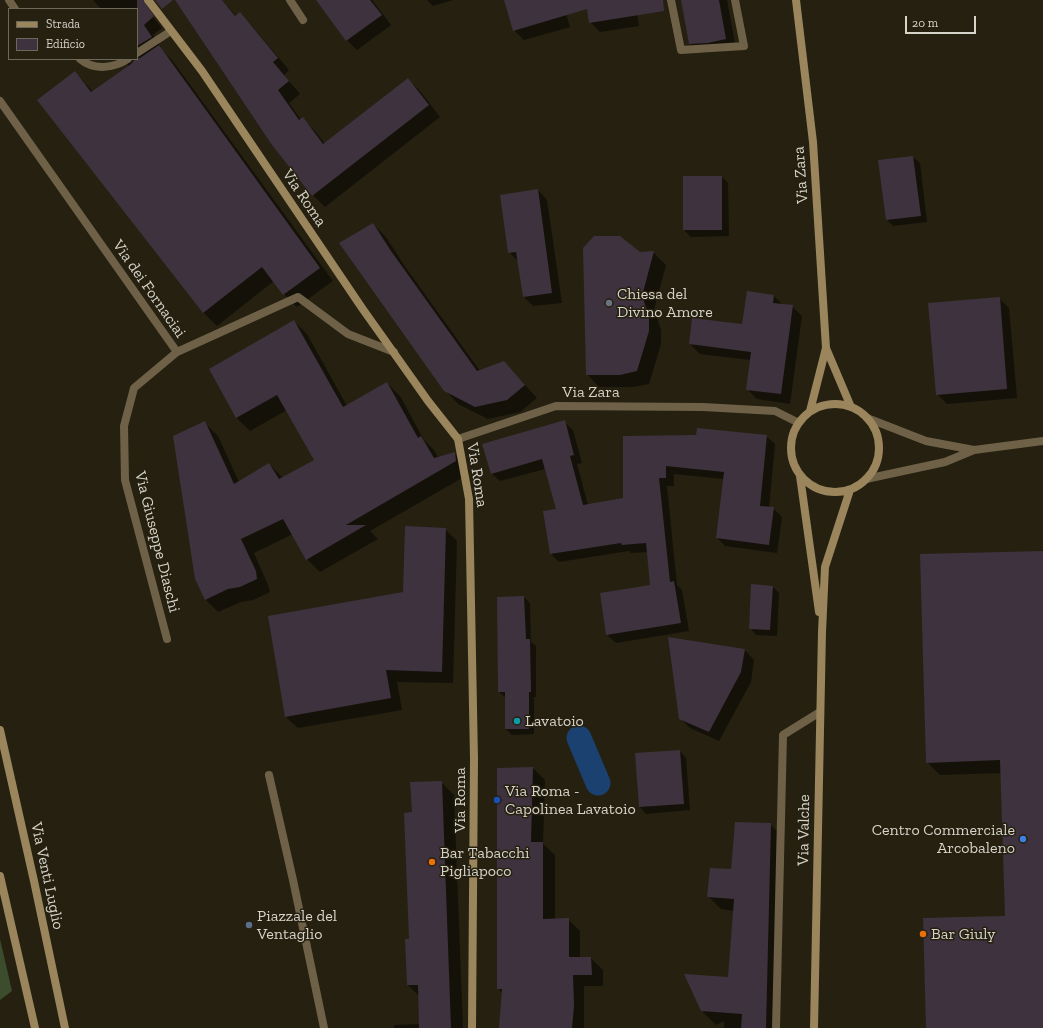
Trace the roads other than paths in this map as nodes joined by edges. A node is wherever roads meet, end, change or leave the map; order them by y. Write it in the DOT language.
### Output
graph roads {
  1 [pos="148,0"];
  2 [pos="290,0"];
  3 [pos="671,0"];
  4 [pos="735,0"];
  5 [pos="796,0"];
  6 [pos="304,20"];
  7 [pos="171,31"];
  8 [pos="138,52"];
  9 [pos="82,60"];
  10 [pos="126,60"];
  11 [pos="0,100"];
  12 [pos="826,348"];
  13 [pos="177,352"];
  14 [pos="394,352"];
  15 [pos="851,407"];
  16 [pos="810,411"];
  17 [pos="867,418"];
  18 [pos="799,423"];
  19 [pos="458,439"];
  20 [pos="1043,441"];
  21 [pos="974,450"];
  22 [pos="800,476"];
  23 [pos="866,479"];
  24 [pos="850,490"];
  25 [pos="822,632"];
  26 [pos="167,639"];
  27 [pos="820,712"];
  28 [pos="0,730"];
  29 [pos="269,775"];
  30 [pos="0,876"];
  31 [pos="35,1028"];
  32 [pos="65,1028"];
  33 [pos="324,1028"];
  34 [pos="472,1028"];
  35 [pos="776,1028"];
  36 [pos="814,1028"];
  1 -- 7 [label="main road, Via Roma"];
  2 -- 6 [label="street"];
  3 -- 4 [label="street"];
  5 -- 12 [label="main road, Via Zara"];
  7 -- 8 [label="street"];
  7 -- 14 [label="main road, Via Roma"];
  9 -- 10 [label="street"];
  11 -- 13 [label="street, Via dei Fornaciai"];
  12 -- 15 [label="main road, Via Zara"];
  12 -- 16 [label="main road, Via Zara"];
  13 -- 14 [label="street, Via dei Fornaciai"];
  13 -- 26 [label="street, Via Giuseppe Diaschi"];
  14 -- 19 [label="main road, Via Roma"];
  15 -- 16 [label="main road"];
  15 -- 17 [label="main road"];
  16 -- 18 [label="main road"];
  17 -- 21 [label="street"];
  17 -- 23 [label="main road"];
  18 -- 19 [label="street, Via Zara"];
  18 -- 22 [label="main road"];
  19 -- 34 [label="main road, Via Roma"];
  20 -- 21 [label="street"];
  21 -- 23 [label="street"];
  22 -- 24 [label="main road"];
  22 -- 25 [label="main road, Via Valche"];
  23 -- 24 [label="main road"];
  24 -- 25 [label="main road, Via Valche"];
  25 -- 27 [label="main road, Via Valche"];
  27 -- 35 [label="street"];
  27 -- 36 [label="main road, Via Valche"];
  28 -- 32 [label="main road, Via Venti Luglio"];
  29 -- 33 [label="street"];
  30 -- 31 [label="main road"];
}
